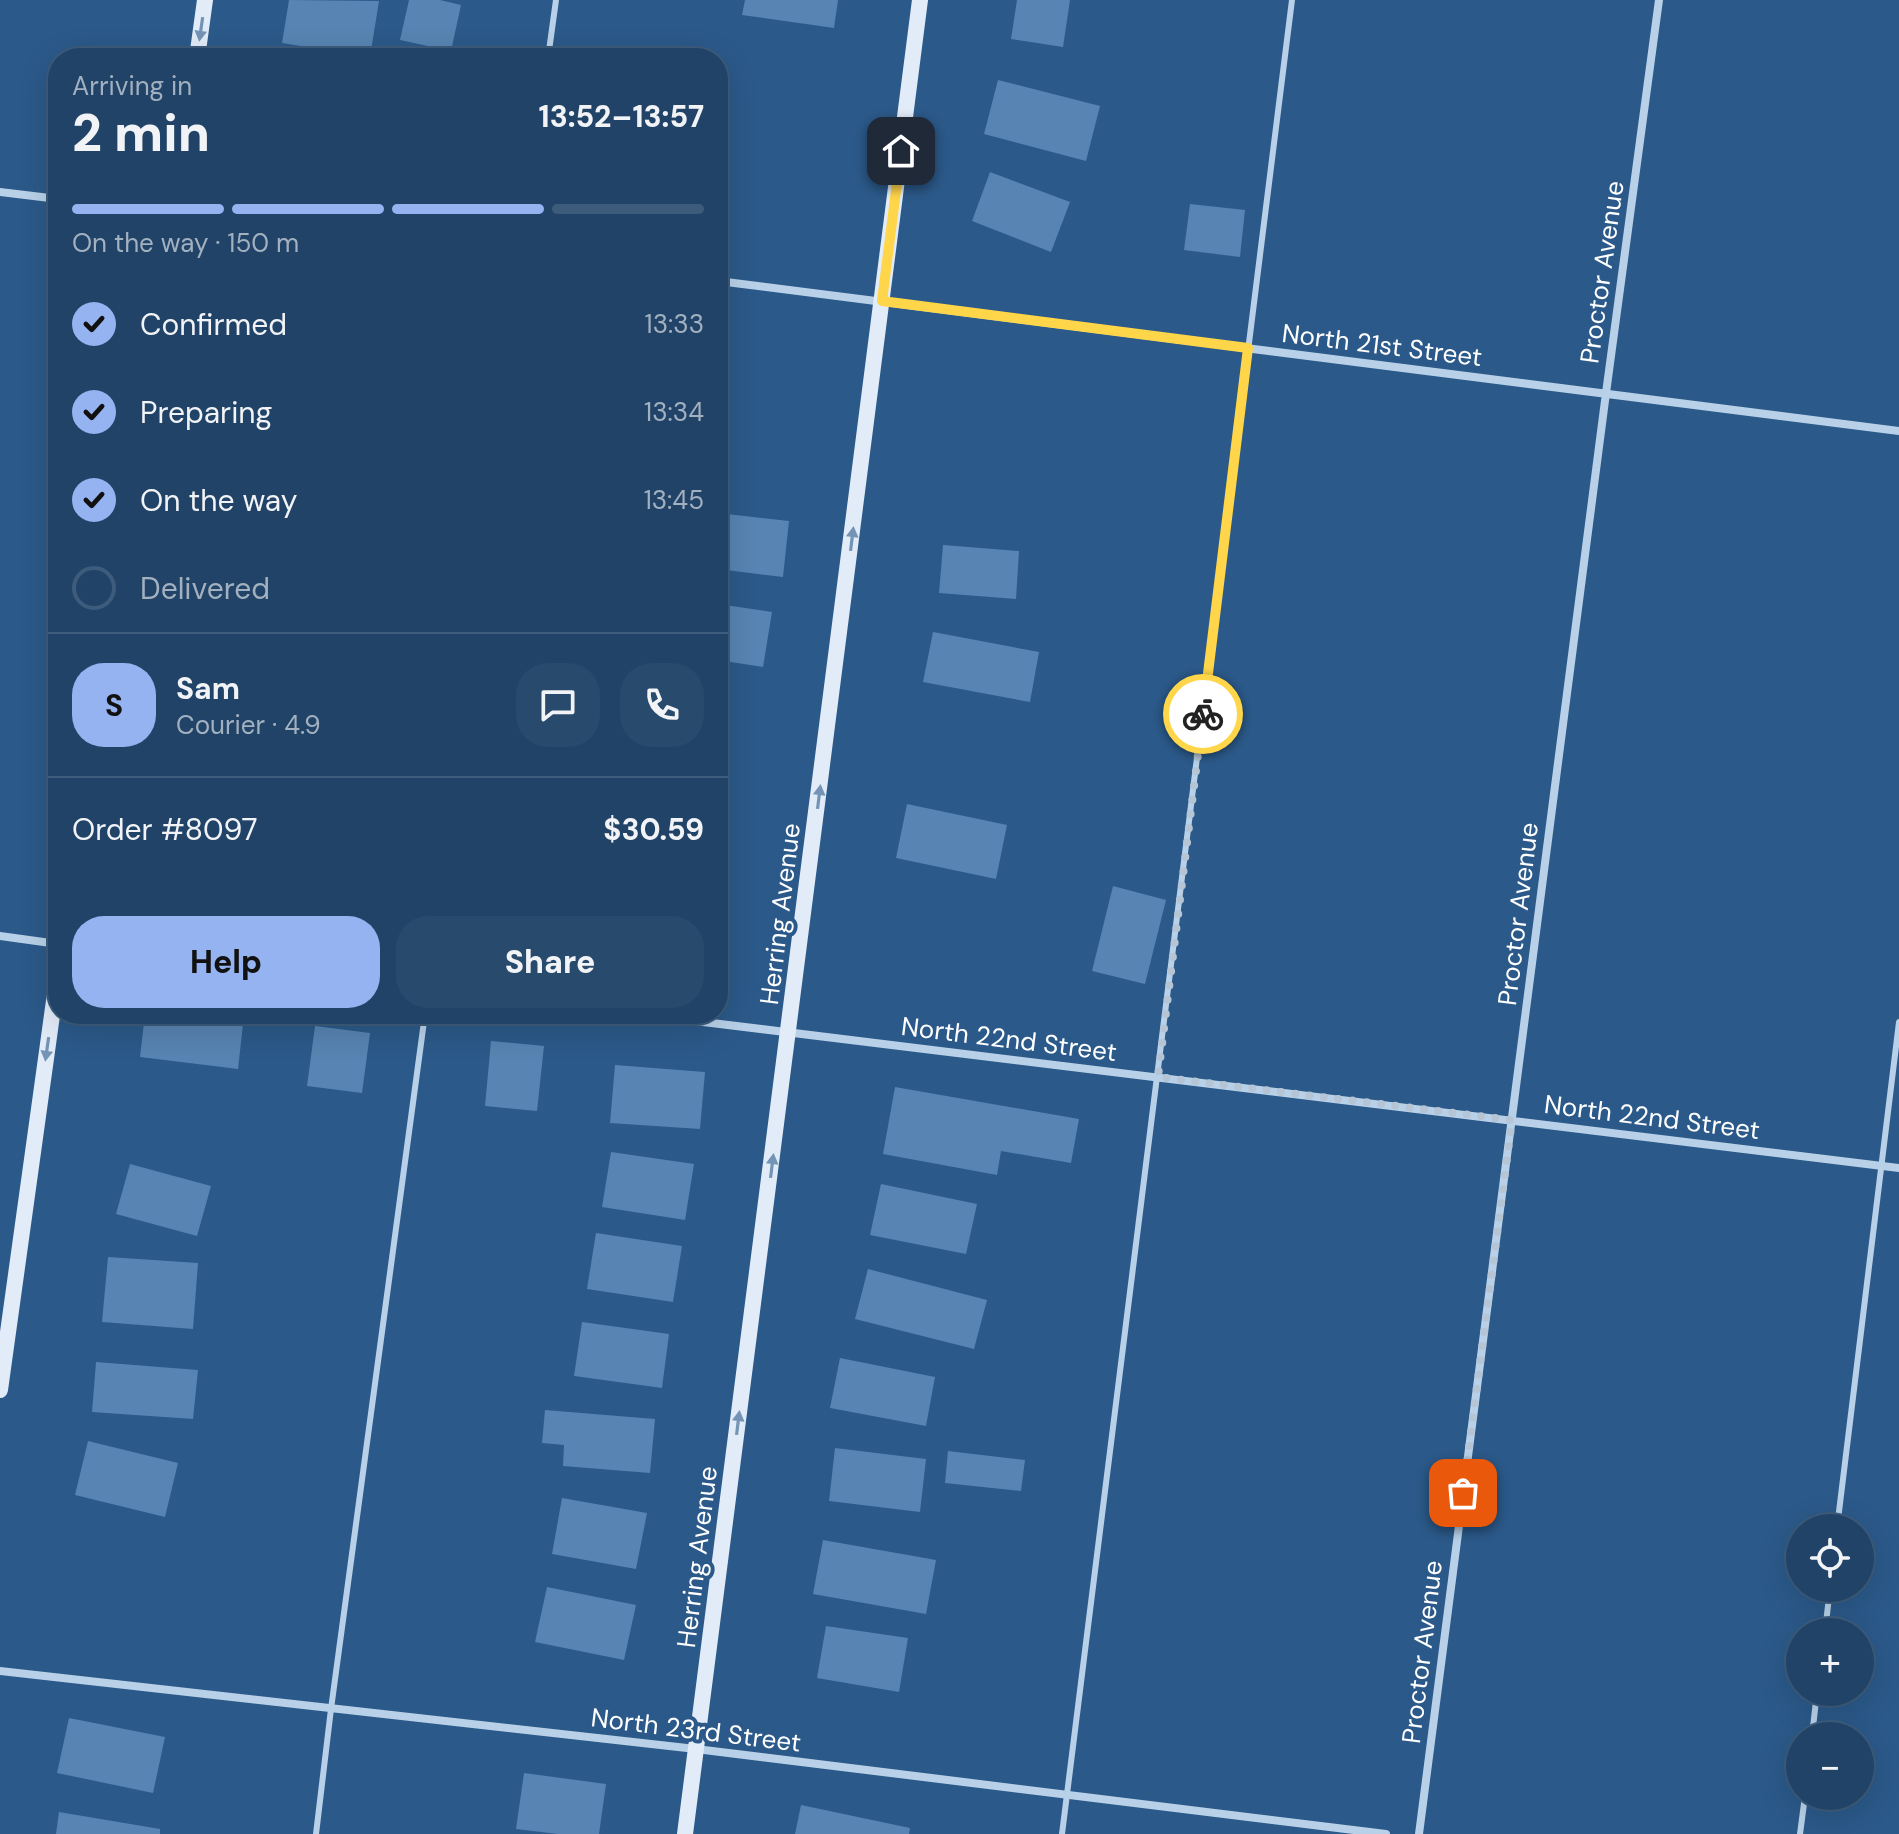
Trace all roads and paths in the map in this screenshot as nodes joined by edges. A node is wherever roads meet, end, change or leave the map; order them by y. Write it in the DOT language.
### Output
graph roads {
  1 [pos="205,0"];
  2 [pos="556,0"];
  3 [pos="920,0"];
  4 [pos="1292,0"];
  5 [pos="1659,0"];
  6 [pos="198,48"];
  7 [pos="549,48"];
  8 [pos="0,192"];
  9 [pos="48,198"];
  10 [pos="728,282"];
  11 [pos="882,301"];
  12 [pos="1248,348"];
  13 [pos="1606,393"];
  14 [pos="1899,431"];
  15 [pos="0,936"];
  16 [pos="48,943"];
  17 [pos="1899,1022"];
  18 [pos="51,1024"];
  19 [pos="424,1024"];
  20 [pos="722,1024"];
  21 [pos="789,1032"];
  22 [pos="1158,1077"];
  23 [pos="1512,1120"];
  24 [pos="1882,1166"];
  25 [pos="1899,1168"];
  26 [pos="0,1390"];
  27 [pos="1839,1514"];
  28 [pos="0,1671"];
  29 [pos="331,1709"];
  30 [pos="696,1749"];
  31 [pos="1067,1795"];
  32 [pos="1803,1810"];
  33 [pos="316,1834"];
  34 [pos="685,1834"];
  35 [pos="1062,1834"];
  36 [pos="1386,1834"];
  37 [pos="1419,1834"];
  38 [pos="1800,1834"];
  1 -- 6 [label="main road, one-way"];
  2 -- 7 [label="lane"];
  3 -- 11 [label="main road, Herring Avenue"];
  4 -- 12 [label="lane"];
  5 -- 13 [label="street, Proctor Avenue"];
  8 -- 9 [label="street"];
  10 -- 11 [label="street, North 21st Street"];
  11 -- 12 [label="street, North 21st Street"];
  21 -- 11 [label="main road, Herring Avenue, one-way"];
  12 -- 13 [label="street, North 21st Street"];
  12 -- 22 [label="lane"];
  13 -- 14 [label="street, North 21st Street"];
  13 -- 23 [label="street, Proctor Avenue"];
  15 -- 16 [label="street"];
  17 -- 24 [label="lane"];
  18 -- 26 [label="main road, one-way"];
  19 -- 29 [label="lane"];
  20 -- 21 [label="street, North 22nd Street"];
  21 -- 22 [label="street, North 22nd Street"];
  30 -- 21 [label="main road, Herring Avenue, one-way"];
  22 -- 23 [label="street, North 22nd Street"];
  22 -- 31 [label="lane"];
  23 -- 24 [label="street, North 22nd Street"];
  23 -- 37 [label="street, Proctor Avenue"];
  24 -- 25 [label="street, North 22nd Street"];
  24 -- 27 [label="lane"];
  28 -- 29 [label="street, North 23rd Street"];
  29 -- 30 [label="street, North 23rd Street"];
  29 -- 33 [label="lane"];
  30 -- 31 [label="street, North 23rd Street"];
  30 -- 34 [label="main road, Herring Avenue"];
  31 -- 35 [label="lane"];
  31 -- 36 [label="street, North 23rd Street"];
  32 -- 38 [label="lane"];
}
